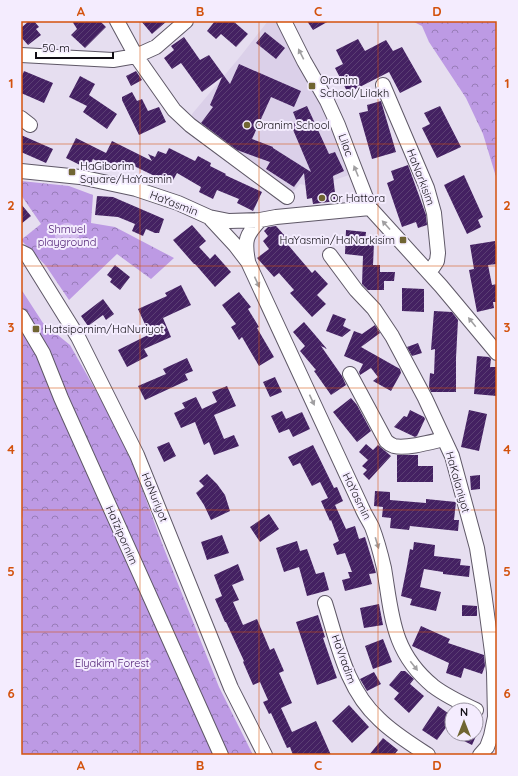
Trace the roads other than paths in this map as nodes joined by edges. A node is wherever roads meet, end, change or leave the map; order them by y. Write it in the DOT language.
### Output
graph roads {
  1 [pos="117,21"];
  2 [pos="186,21"];
  3 [pos="284,21"];
  4 [pos="21,55"];
  5 [pos="136,56"];
  6 [pos="383,85"];
  7 [pos="21,171"];
  8 [pos="287,197"];
  9 [pos="370,208"];
  10 [pos="209,217"];
  11 [pos="260,220"];
  12 [pos="21,252"];
  13 [pos="330,255"];
  14 [pos="248,262"];
  15 [pos="428,271"];
  16 [pos="21,316"];
  17 [pos="497,353"];
  18 [pos="350,374"];
  19 [pos="444,439"];
  20 [pos="325,603"];
  21 [pos="460,702"];
  22 [pos="484,713"];
  23 [pos="496,717"];
  24 [pos="221,755"];
  25 [pos="265,755"];
  26 [pos="428,755"];
  27 [pos="480,755"];
  1 -- 5 [label="street"];
  2 -- 5 [label="street"];
  9 -- 3 [label="street, Lilac, one-way"];
  4 -- 5 [label="street"];
  5 -- 8 [label="street"];
  6 -- 15 [label="street, HaNarkisim"];
  7 -- 10 [label="street, HaYasmin"];
  9 -- 11 [label="street, HaYasmin"];
  15 -- 9 [label="street, one-way"];
  10 -- 11 [label="street, HaYasmin"];
  10 -- 14 [label="street, HaYasmin"];
  11 -- 14 [label="street, HaYasmin"];
  12 -- 25 [label="street, HaNuriyot"];
  13 -- 19 [label="street, HaKalaniyot"];
  14 -- 21 [label="street, HaYasmin, one-way"];
  17 -- 15 [label="street, one-way"];
  16 -- 24 [label="street, HaTzipornim"];
  18 -- 19 [label="street"];
  19 -- 23 [label="street, HaKalaniyot"];
  20 -- 26 [label="street, HaVradim"];
  22 -- 23 [label="street, HaYasmin"];
  23 -- 27 [label="street"];
}
